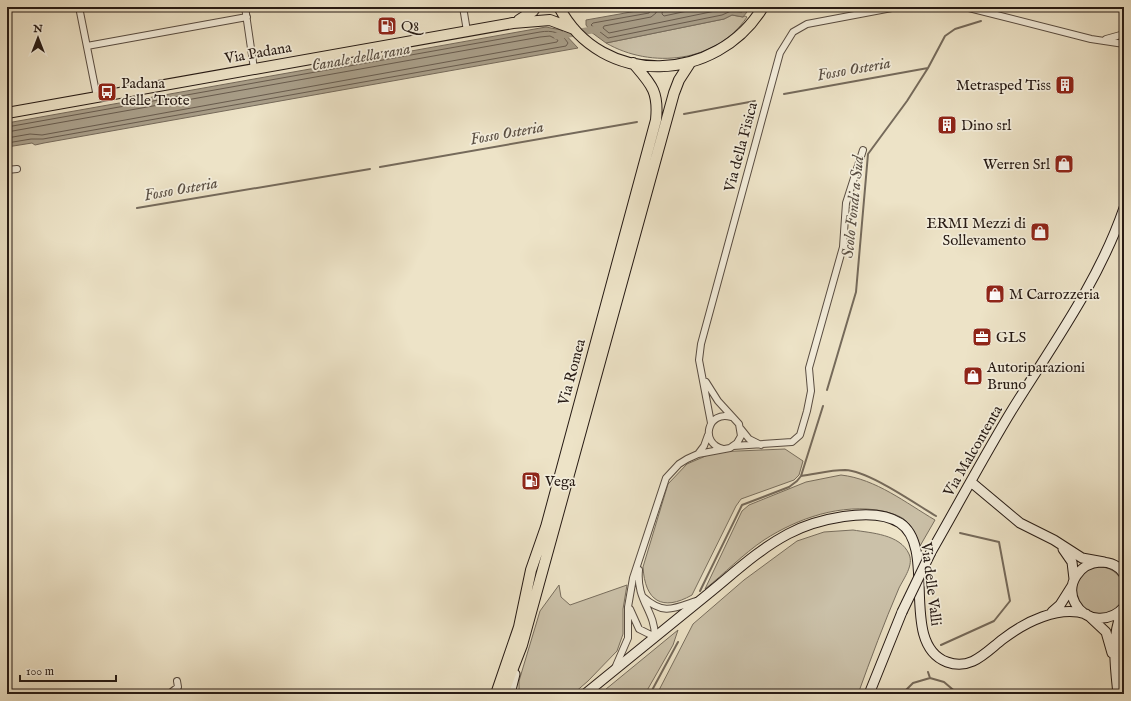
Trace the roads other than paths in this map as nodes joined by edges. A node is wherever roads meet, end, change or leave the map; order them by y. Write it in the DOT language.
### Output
graph roads {
  1 [pos="79,7"];
  2 [pos="245,7"];
  3 [pos="464,7"];
  4 [pos="536,7"];
  5 [pos="559,7"];
  6 [pos="897,7"];
  7 [pos="965,7"];
  8 [pos="760,11"];
  9 [pos="247,17"];
  10 [pos="513,23"];
  11 [pos="574,28"];
  12 [pos="467,31"];
  13 [pos="1124,34"];
  14 [pos="1091,39"];
  15 [pos="1124,44"];
  16 [pos="87,46"];
  17 [pos="633,63"];
  18 [pos="690,63"];
  19 [pos="254,69"];
  20 [pos="96,97"];
  21 [pos="7,113"];
  22 [pos="863,150"];
  23 [pos="17,169"];
  24 [pos="7,170"];
  25 [pos="1124,208"];
  26 [pos="703,377"];
  27 [pos="731,417"];
  28 [pos="711,423"];
  29 [pos="741,429"];
  30 [pos="708,435"];
  31 [pos="761,445"];
  32 [pos="733,446"];
  33 [pos="723,449"];
  34 [pos="698,454"];
  35 [pos="972,482"];
  36 [pos="1057,542"];
  37 [pos="1104,562"];
  38 [pos="639,565"];
  39 [pos="1124,573"];
  40 [pos="1074,583"];
  41 [pos="640,594"];
  42 [pos="630,596"];
  43 [pos="701,599"];
  44 [pos="1124,607"];
  45 [pos="1047,615"];
  46 [pos="1087,615"];
  47 [pos="654,637"];
  48 [pos="1115,660"];
  49 [pos="517,662"];
  50 [pos="613,671"];
  51 [pos="177,680"];
  52 [pos="169,694"];
  53 [pos="496,694"];
  54 [pos="503,694"];
  55 [pos="510,694"];
  56 [pos="585,694"];
  57 [pos="869,694"];
  58 [pos="1118,694"];
  1 -- 16 [label="street"];
  2 -- 9 [label="street"];
  3 -- 12 [label="street"];
  4 -- 10 [label="main road"];
  5 -- 11 [label="main road"];
  6 -- 26 [label="street, Via della Fisica"];
  7 -- 14 [label="street"];
  8 -- 18 [label="main road"];
  9 -- 16 [label="street"];
  9 -- 19 [label="street"];
  10 -- 11 [label="main road, Via Padana"];
  10 -- 12 [label="main road, Via Padana"];
  11 -- 17 [label="main road"];
  12 -- 19 [label="main road, Via Padana"];
  13 -- 14 [label="street"];
  14 -- 15 [label="street"];
  16 -- 20 [label="street"];
  17 -- 18 [label="main road"];
  17 -- 53 [label="main road, Via Romea"];
  18 -- 49 [label="main road, Via Romea"];
  19 -- 20 [label="main road, Via Padana"];
  20 -- 21 [label="main road, Via Padana"];
  22 -- 31 [label="street"];
  23 -- 24 [label="street"];
  25 -- 35 [label="street, Via Malcontenta"];
  26 -- 27 [label="street, Via della Fisica"];
  26 -- 28 [label="street, Via della Fisica"];
  27 -- 28 [label="street"];
  27 -- 29 [label="street, Via della Fisica"];
  28 -- 30 [label="street, Via della Fisica"];
  29 -- 31 [label="street, Via della Fisica"];
  29 -- 32 [label="street"];
  30 -- 33 [label="street"];
  30 -- 34 [label="street, Via della Fisica"];
  31 -- 32 [label="street"];
  32 -- 33 [label="street"];
  33 -- 34 [label="street"];
  34 -- 38 [label="street"];
  35 -- 36 [label="street"];
  35 -- 57 [label="street, Via Malcontenta, bridge"];
  36 -- 37 [label="street"];
  36 -- 40 [label="street"];
  37 -- 39 [label="street"];
  37 -- 40 [label="street, Via delle Valli"];
  38 -- 41 [label="street"];
  38 -- 42 [label="street"];
  40 -- 45 [label="street, Via delle Valli"];
  40 -- 46 [label="street"];
  41 -- 43 [label="street"];
  41 -- 47 [label="street"];
  42 -- 47 [label="street"];
  42 -- 50 [label="street"];
  43 -- 45 [label="street, Via delle Valli"];
  43 -- 47 [label="street, Via delle Valli"];
  44 -- 46 [label="street, Via delle Valli"];
  44 -- 48 [label="street"];
  45 -- 46 [label="street, Via delle Valli"];
  46 -- 48 [label="street"];
  47 -- 50 [label="street, Via delle Valli"];
  48 -- 58 [label="street"];
  49 -- 54 [label="main road, Via Romea"];
  49 -- 55 [label="street"];
  50 -- 56 [label="street, Via delle Valli"];
  51 -- 52 [label="street"];
}
